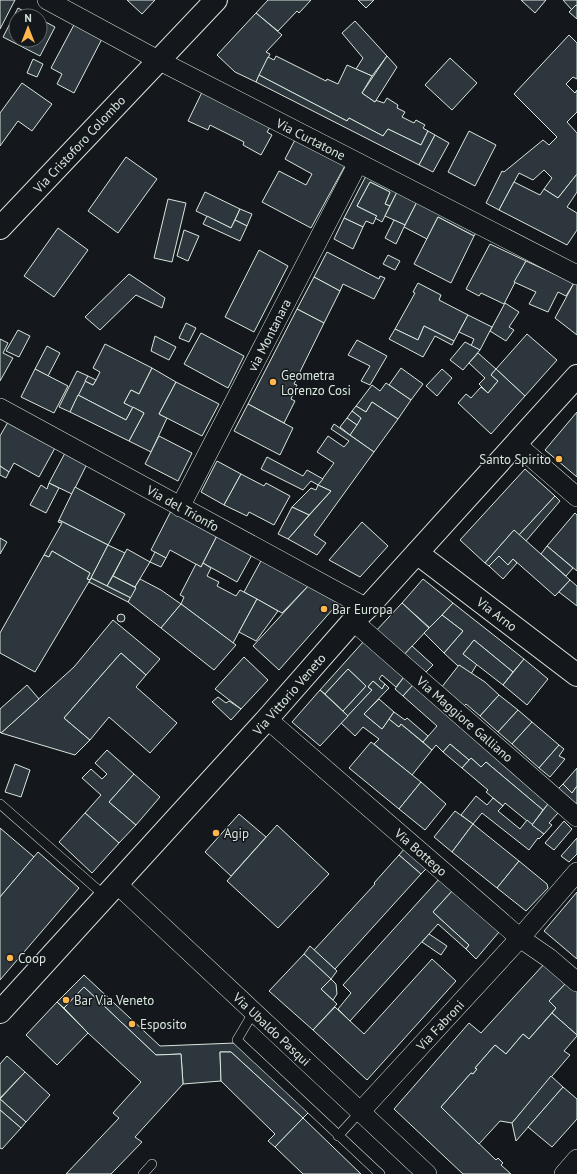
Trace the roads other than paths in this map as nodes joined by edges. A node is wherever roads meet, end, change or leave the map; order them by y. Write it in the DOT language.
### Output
graph roads {
  1 [pos="46,0"];
  2 [pos="216,0"];
  3 [pos="158,60"];
  4 [pos="358,163"];
  5 [pos="0,228"];
  6 [pos="577,275"];
  7 [pos="577,376"];
  8 [pos="0,408"];
  9 [pos="516,444"];
  10 [pos="577,497"];
  11 [pos="180,507"];
  12 [pos="417,553"];
  13 [pos="360,615"];
  14 [pos="577,675"];
  15 [pos="267,719"];
  16 [pos="0,804"];
  17 [pos="577,817"];
  18 [pos="577,872"];
  19 [pos="111,890"];
  20 [pos="520,938"];
  21 [pos="577,982"];
  22 [pos="0,1012"];
  23 [pos="253,1012"];
  24 [pos="360,1112"];
  25 [pos="338,1136"];
  26 [pos="577,1159"];
  27 [pos="152,1164"];
  28 [pos="143,1174"];
  29 [pos="380,1174"];
  30 [pos="427,1174"];
  31 [pos="564,1174"];
  1 -- 3 [label="street, Via Curtatone"];
  2 -- 3 [label="main road, Via Cristoforo Colombo"];
  3 -- 4 [label="street, Via Curtatone"];
  3 -- 5 [label="main road, Via Cristoforo Colombo"];
  4 -- 6 [label="street, Via Curtatone"];
  4 -- 11 [label="street, via Montanara"];
  7 -- 9 [label="main road, Via Vittorio Veneto"];
  8 -- 11 [label="street, Via del Trionfo"];
  9 -- 10 [label="street"];
  9 -- 12 [label="main road, Via Vittorio Veneto"];
  11 -- 13 [label="street, Via del Trionfo"];
  12 -- 13 [label="main road, Via Vittorio Veneto"];
  12 -- 14 [label="main road, Via Arno"];
  13 -- 15 [label="main road, Via Vittorio Veneto"];
  13 -- 17 [label="street, Via Maggiore Galliano"];
  15 -- 19 [label="main road, Via Vittorio Veneto"];
  15 -- 20 [label="street, Via Bottego"];
  16 -- 19 [label="lane"];
  18 -- 20 [label="street"];
  19 -- 22 [label="main road, Via Vittorio Veneto"];
  19 -- 23 [label="street, Via Ubaldo Pasqui"];
  20 -- 21 [label="street, Via Bottego"];
  20 -- 24 [label="street, Via Fabroni"];
  23 -- 24 [label="street, Via Ubaldo Pasqui"];
  23 -- 25 [label="lane"];
  24 -- 25 [label="lane"];
  24 -- 30 [label="street, Via Ubaldo Pasqui"];
  25 -- 29 [label="lane"];
  26 -- 31 [label="street"];
  27 -- 28 [label="lane"];
}
